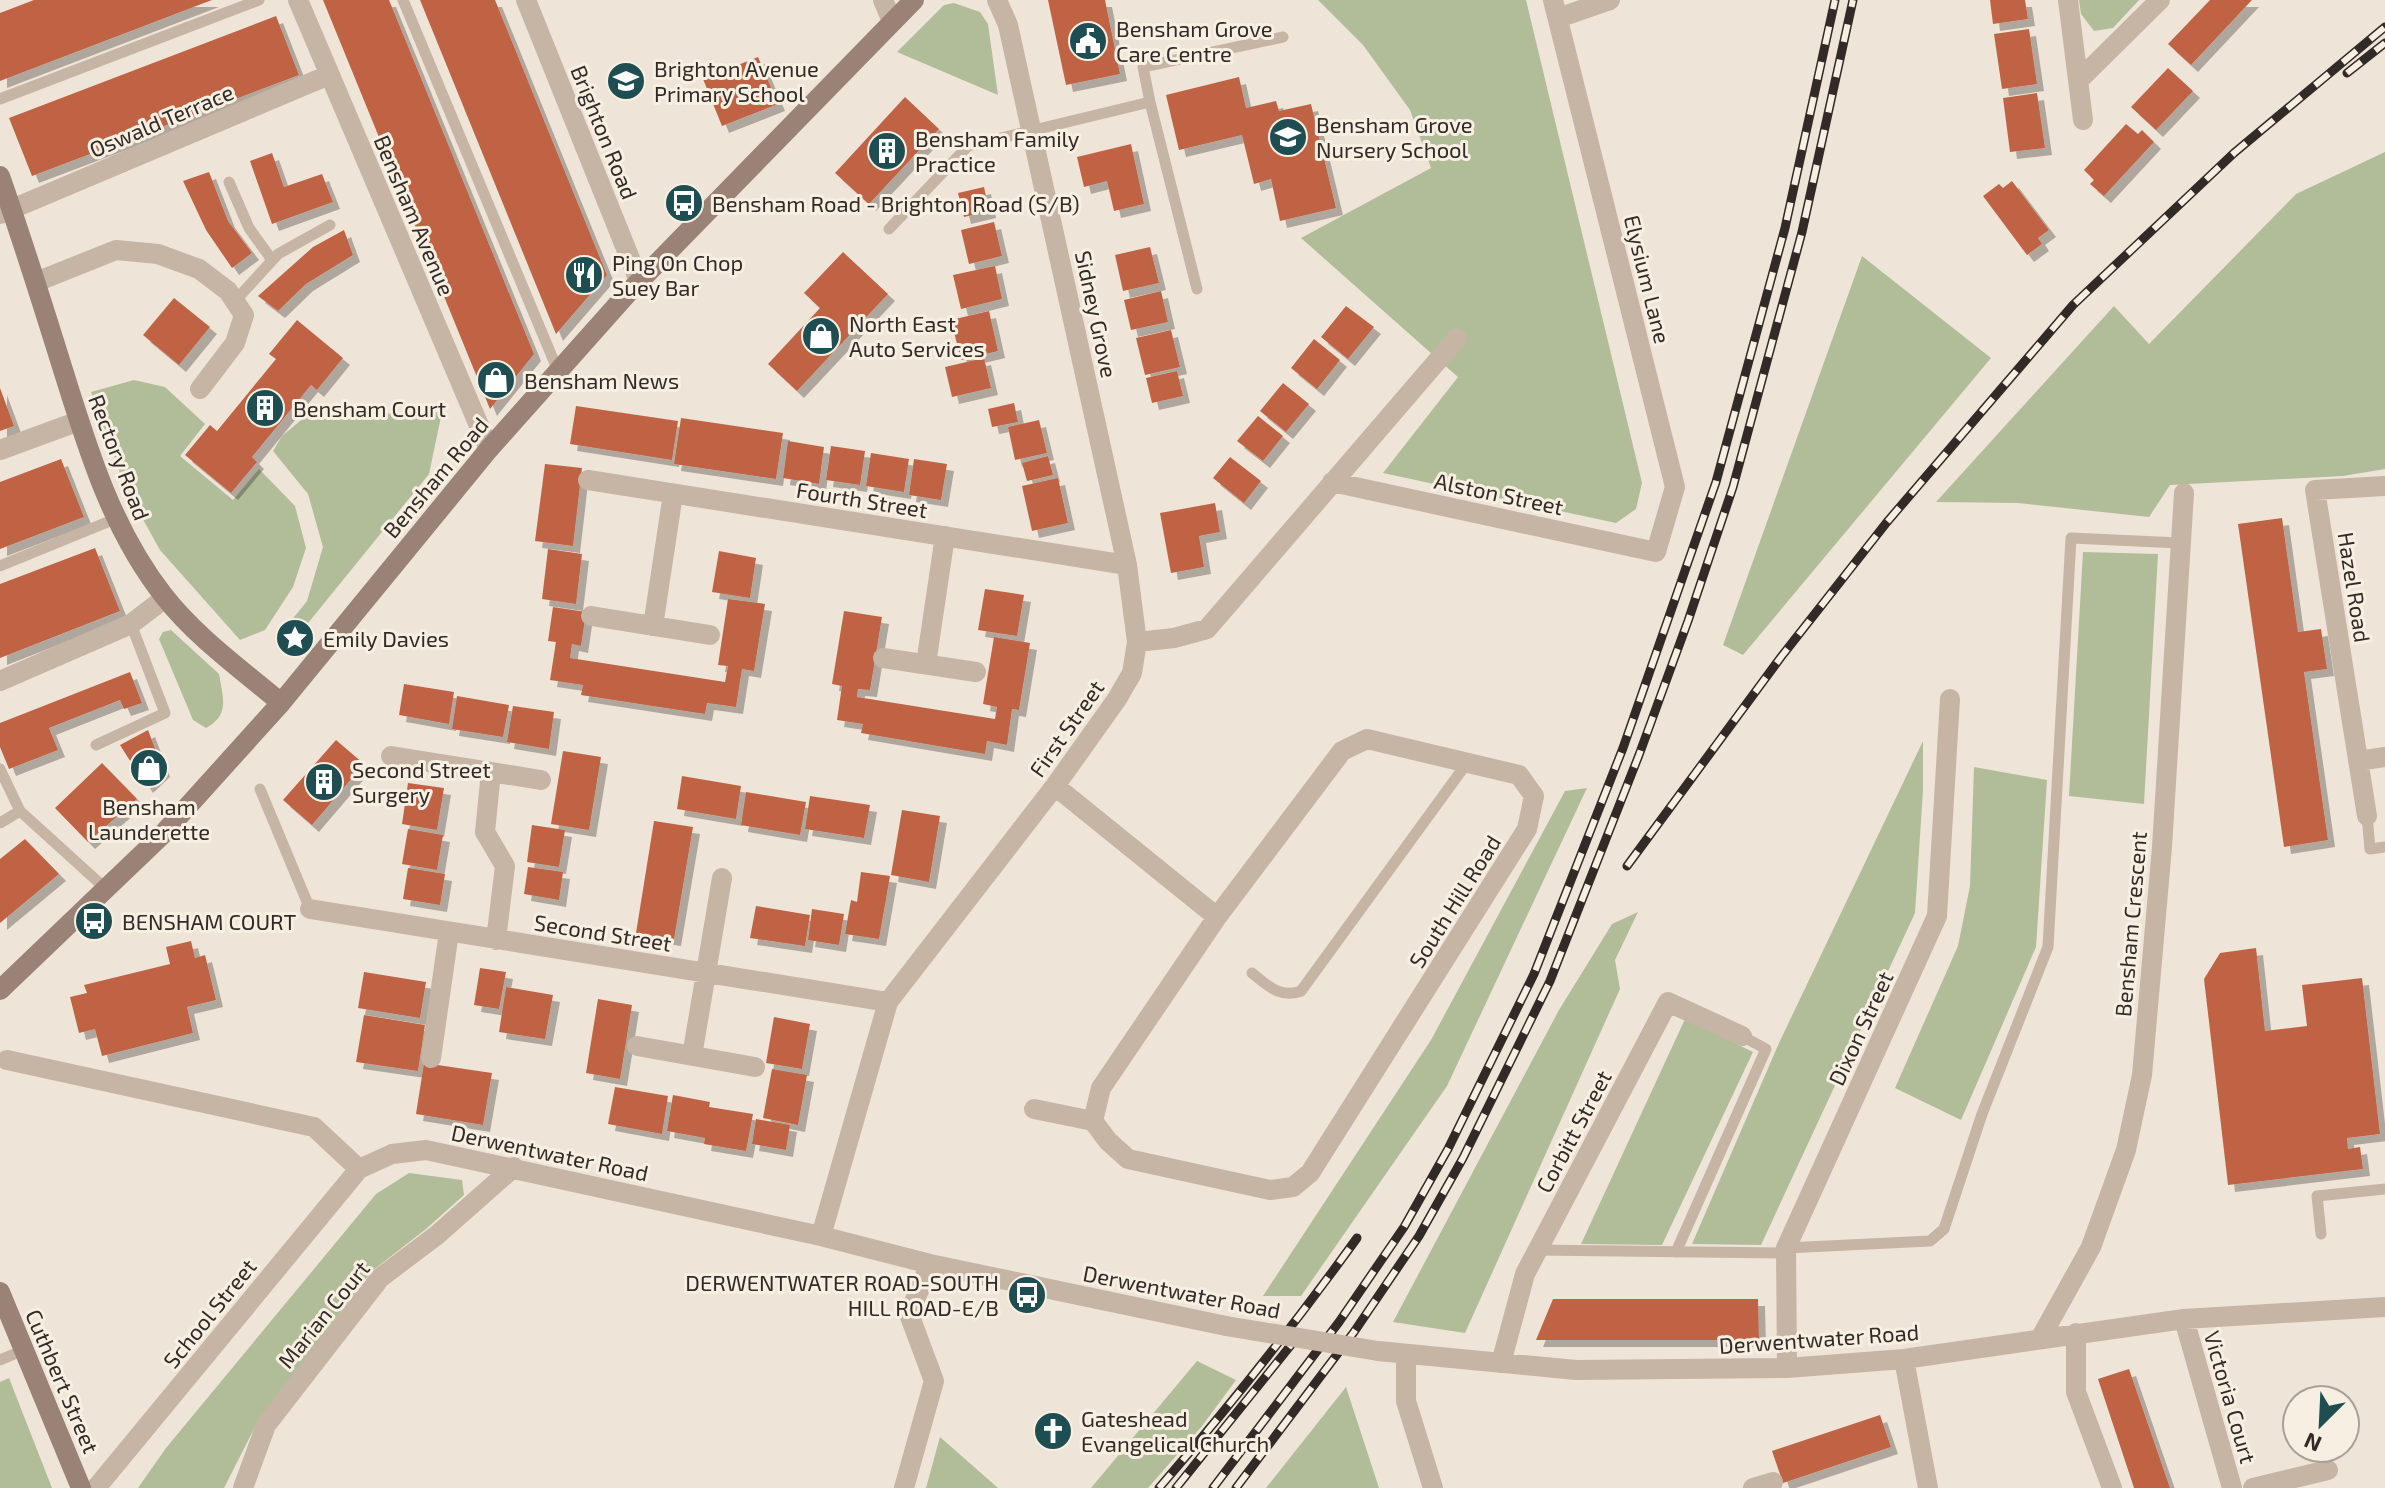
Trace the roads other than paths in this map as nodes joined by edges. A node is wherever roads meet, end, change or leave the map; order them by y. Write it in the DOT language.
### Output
graph roads {
  1 [pos="259,0"];
  2 [pos="298,0"];
  3 [pos="403,0"];
  4 [pos="526,0"];
  5 [pos="883,0"];
  6 [pos="914,0"];
  7 [pos="997,0"];
  8 [pos="1610,0"];
  9 [pos="2068,0"];
  10 [pos="2160,0"];
  11 [pos="1555,9"];
  12 [pos="892,21"];
  13 [pos="1283,37"];
  14 [pos="329,75"];
  15 [pos="2079,80"];
  16 [pos="0,99"];
  17 [pos="1150,102"];
  18 [pos="2083,120"];
  19 [pos="1031,129"];
  20 [pos="0,176"];
  21 [pos="229,182"];
  22 [pos="6,212"];
  23 [pos="330,225"];
  24 [pos="889,229"];
  25 [pos="272,260"];
  26 [pos="639,281"];
  27 [pos="36,282"];
  28 [pos="1197,289"];
  29 [pos="235,301"];
  30 [pos="1457,338"];
  31 [pos="558,371"];
  32 [pos="200,389"];
  33 [pos="79,421"];
  34 [pos="489,449"];
  35 [pos="0,450"];
  36 [pos="588,480"];
  37 [pos="1332,482"];
  38 [pos="2385,486"];
  39 [pos="2184,493"];
  40 [pos="673,494"];
  41 [pos="115,519"];
  42 [pos="945,536"];
  43 [pos="2180,543"];
  44 [pos="1656,552"];
  45 [pos="1127,565"];
  46 [pos="0,566"];
  47 [pos="165,598"];
  48 [pos="591,616"];
  49 [pos="131,624"];
  50 [pos="653,626"];
  51 [pos="710,635"];
  52 [pos="1137,642"];
  53 [pos="883,658"];
  54 [pos="926,664"];
  55 [pos="976,672"];
  56 [pos="0,681"];
  57 [pos="1950,699"];
  58 [pos="281,703"];
  59 [pos="96,745"];
  60 [pos="391,756"];
  61 [pos="2385,757"];
  62 [pos="2358,761"];
  63 [pos="1467,763"];
  64 [pos="0,769"];
  65 [pos="491,772"];
  66 [pos="541,780"];
  67 [pos="1055,786"];
  68 [pos="260,789"];
  69 [pos="20,811"];
  70 [pos="2367,816"];
  71 [pos="0,823"];
  72 [pos="2385,847"];
  73 [pos="722,878"];
  74 [pos="106,889"];
  75 [pos="310,909"];
  76 [pos="1217,917"];
  77 [pos="449,932"];
  78 [pos="496,940"];
  79 [pos="706,973"];
  80 [pos="1252,973"];
  81 [pos="0,990"];
  82 [pos="888,1002"];
  83 [pos="1742,1036"];
  84 [pos="637,1046"];
  85 [pos="692,1056"];
  86 [pos="431,1058"];
  87 [pos="7,1060"];
  88 [pos="755,1067"];
  89 [pos="1034,1109"];
  90 [pos="1093,1121"];
  91 [pos="514,1167"];
  92 [pos="359,1169"];
  93 [pos="2385,1189"];
  94 [pos="2321,1234"];
  95 [pos="821,1236"];
  96 [pos="1537,1250"];
  97 [pos="1786,1250"];
  98 [pos="1676,1252"];
  99 [pos="930,1264"];
  100 [pos="0,1292"];
  101 [pos="2385,1307"];
  102 [pos="2184,1319"];
  103 [pos="2076,1333"];
  104 [pos="2040,1339"];
  105 [pos="24,1350"];
  106 [pos="1406,1355"];
  107 [pos="1904,1359"];
  108 [pos="0,1360"];
  109 [pos="1501,1363"];
  110 [pos="1787,1368"];
  111 [pos="2328,1470"];
  112 [pos="81,1488"];
  113 [pos="96,1488"];
  114 [pos="243,1488"];
  115 [pos="904,1488"];
  116 [pos="1433,1488"];
  117 [pos="1928,1488"];
  118 [pos="2112,1488"];
  119 [pos="2232,1488"];
  120 [pos="2253,1488"];
  1 -- 16 [label="lane"];
  2 -- 14 [label="street, Bensham Avenue"];
  3 -- 31 [label="lane"];
  4 -- 26 [label="street, Brighton Road"];
  5 -- 12 [label="street"];
  6 -- 12 [label="main road, Bensham Road"];
  7 -- 19 [label="street, Sidney Grove"];
  8 -- 11 [label="street, Elysium Lane"];
  9 -- 15 [label="street"];
  10 -- 15 [label="street"];
  11 -- 44 [label="street, Elysium Lane"];
  12 -- 26 [label="main road, Bensham Road"];
  13 -- 17 [label="lane"];
  14 -- 22 [label="street, Oswald Terrace"];
  14 -- 34 [label="street, Bensham Avenue"];
  15 -- 18 [label="street"];
  17 -- 19 [label="lane"];
  17 -- 28 [label="lane"];
  19 -- 24 [label="lane"];
  19 -- 45 [label="street, Sidney Grove"];
  20 -- 22 [label="main road, Rectory Road"];
  21 -- 25 [label="lane"];
  22 -- 27 [label="main road, Rectory Road"];
  23 -- 25 [label="lane"];
  25 -- 29 [label="lane"];
  26 -- 31 [label="main road, Bensham Road"];
  27 -- 29 [label="street"];
  27 -- 33 [label="main road, Rectory Road"];
  29 -- 32 [label="street"];
  30 -- 37 [label="street"];
  31 -- 34 [label="main road, Bensham Road"];
  33 -- 35 [label="street"];
  33 -- 41 [label="main road, Rectory Road"];
  34 -- 58 [label="main road, Bensham Road"];
  36 -- 40 [label="street, Fourth Street"];
  37 -- 44 [label="street, Alston Street"];
  37 -- 52 [label="street"];
  38 -- 62 [label="street, Hazel Road"];
  39 -- 43 [label="street, Bensham Crescent"];
  40 -- 42 [label="street, Fourth Street"];
  40 -- 50 [label="street"];
  41 -- 46 [label="lane"];
  41 -- 47 [label="main road, Rectory Road"];
  42 -- 45 [label="street, Fourth Street"];
  42 -- 54 [label="street"];
  43 -- 97 [label="lane"];
  43 -- 104 [label="street, Bensham Crescent"];
  45 -- 52 [label="street, Sidney Grove"];
  47 -- 49 [label="street"];
  47 -- 58 [label="main road, Rectory Road"];
  48 -- 50 [label="street"];
  49 -- 56 [label="street"];
  49 -- 59 [label="lane"];
  50 -- 51 [label="street"];
  52 -- 67 [label="street, First Street"];
  53 -- 54 [label="street"];
  54 -- 55 [label="street"];
  57 -- 97 [label="street, Dixon Street"];
  58 -- 74 [label="main road, Bensham Road"];
  60 -- 65 [label="street"];
  61 -- 62 [label="street"];
  62 -- 70 [label="street, Hazel Road"];
  63 -- 76 [label="street, South Hill Road"];
  63 -- 80 [label="lane"];
  63 -- 90 [label="street, South Hill Road"];
  64 -- 69 [label="lane"];
  65 -- 66 [label="street"];
  65 -- 78 [label="street"];
  67 -- 76 [label="street"];
  67 -- 82 [label="street, First Street"];
  68 -- 75 [label="lane"];
  69 -- 71 [label="lane"];
  69 -- 74 [label="lane"];
  70 -- 72 [label="lane"];
  73 -- 79 [label="street"];
  74 -- 81 [label="main road, Bensham Road"];
  75 -- 77 [label="street, Second Street"];
  76 -- 90 [label="street, South Hill Road"];
  77 -- 78 [label="street, Second Street"];
  77 -- 86 [label="street"];
  78 -- 79 [label="street, Second Street"];
  79 -- 82 [label="street, Second Street"];
  79 -- 85 [label="street"];
  82 -- 95 [label="street, First Street"];
  83 -- 96 [label="street, Corbitt Street"];
  83 -- 98 [label="lane"];
  84 -- 85 [label="street"];
  85 -- 88 [label="street"];
  87 -- 92 [label="street"];
  89 -- 90 [label="street"];
  91 -- 92 [label="street, Derwentwater Road"];
  91 -- 95 [label="street, Derwentwater Road"];
  91 -- 114 [label="street, Marian Court"];
  92 -- 113 [label="street, School Street"];
  93 -- 94 [label="lane"];
  95 -- 99 [label="street, Derwentwater Road"];
  96 -- 98 [label="lane"];
  96 -- 109 [label="street, Corbitt Street"];
  97 -- 98 [label="lane"];
  97 -- 110 [label="street, Dixon Street"];
  99 -- 106 [label="street, Derwentwater Road, bridge"];
  99 -- 115 [label="street"];
  100 -- 105 [label="main road, Cuthbert Street"];
  101 -- 102 [label="street, Derwentwater Road"];
  102 -- 103 [label="street, Derwentwater Road"];
  102 -- 119 [label="street, Victoria Court"];
  103 -- 104 [label="street, Derwentwater Road"];
  103 -- 118 [label="street"];
  104 -- 107 [label="street, Derwentwater Road"];
  105 -- 108 [label="lane"];
  105 -- 112 [label="main road, Cuthbert Street"];
  106 -- 109 [label="street, Derwentwater Road"];
  106 -- 116 [label="street"];
  107 -- 110 [label="street, Derwentwater Road"];
  107 -- 117 [label="street"];
  109 -- 110 [label="street, Derwentwater Road"];
  111 -- 120 [label="street, Victoria Court"];
}
